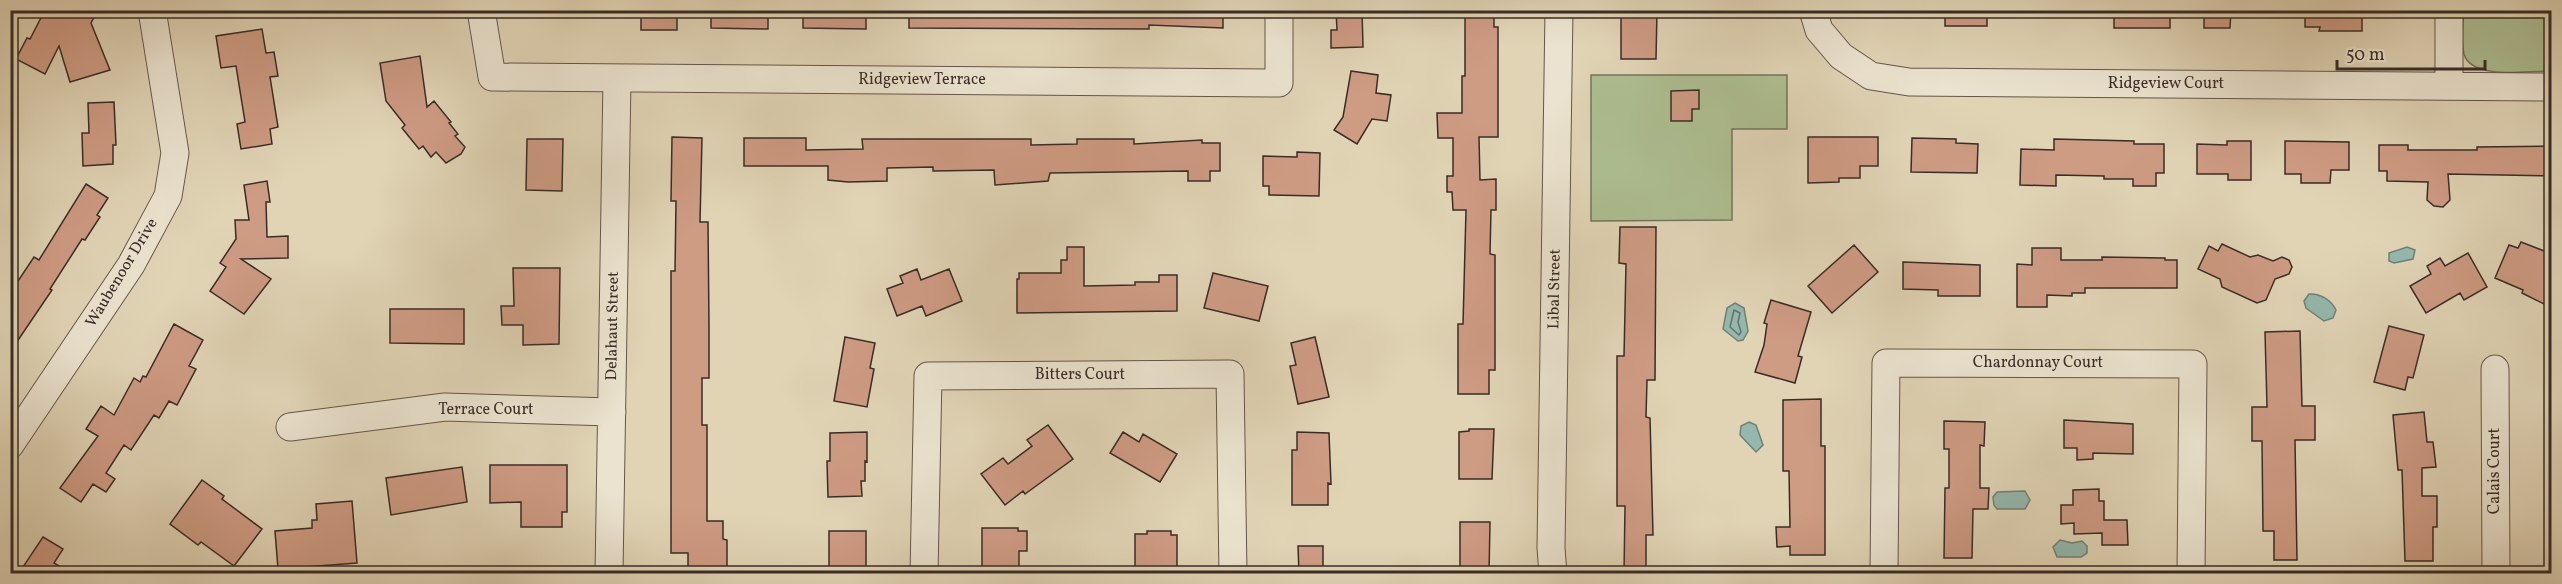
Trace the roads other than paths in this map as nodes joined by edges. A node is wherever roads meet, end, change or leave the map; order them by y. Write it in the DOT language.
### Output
graph roads {
  1 [pos="152,10"];
  2 [pos="481,10"];
  3 [pos="1279,10"];
  4 [pos="1559,10"];
  5 [pos="1813,10"];
  6 [pos="2449,10"];
  7 [pos="617,78"];
  8 [pos="2449,86"];
  9 [pos="2552,87"];
  10 [pos="2494,369"];
  11 [pos="612,412"];
  12 [pos="290,427"];
  13 [pos="10,445"];
  14 [pos="1550,571"];
  15 [pos="609,573"];
  16 [pos="924,573"];
  17 [pos="1233,573"];
  18 [pos="1884,573"];
  19 [pos="2191,573"];
  20 [pos="2496,573"];
  1 -- 13 [label="street, Waubenoor Drive"];
  2 -- 7 [label="street, Ridgeview Terrace"];
  3 -- 7 [label="street, Ridgeview Terrace"];
  4 -- 14 [label="street, Libal Street"];
  5 -- 8 [label="street, Ridgeview Court"];
  6 -- 8 [label="street"];
  7 -- 11 [label="street, Delahaut Street"];
  8 -- 9 [label="street, Ridgeview Court"];
  10 -- 20 [label="street, Calais Court"];
  11 -- 12 [label="street, Terrace Court"];
  11 -- 15 [label="street, Delahaut Street"];
  16 -- 17 [label="street, Bitters Court"];
  18 -- 19 [label="street, Chardonnay Court"];
}
